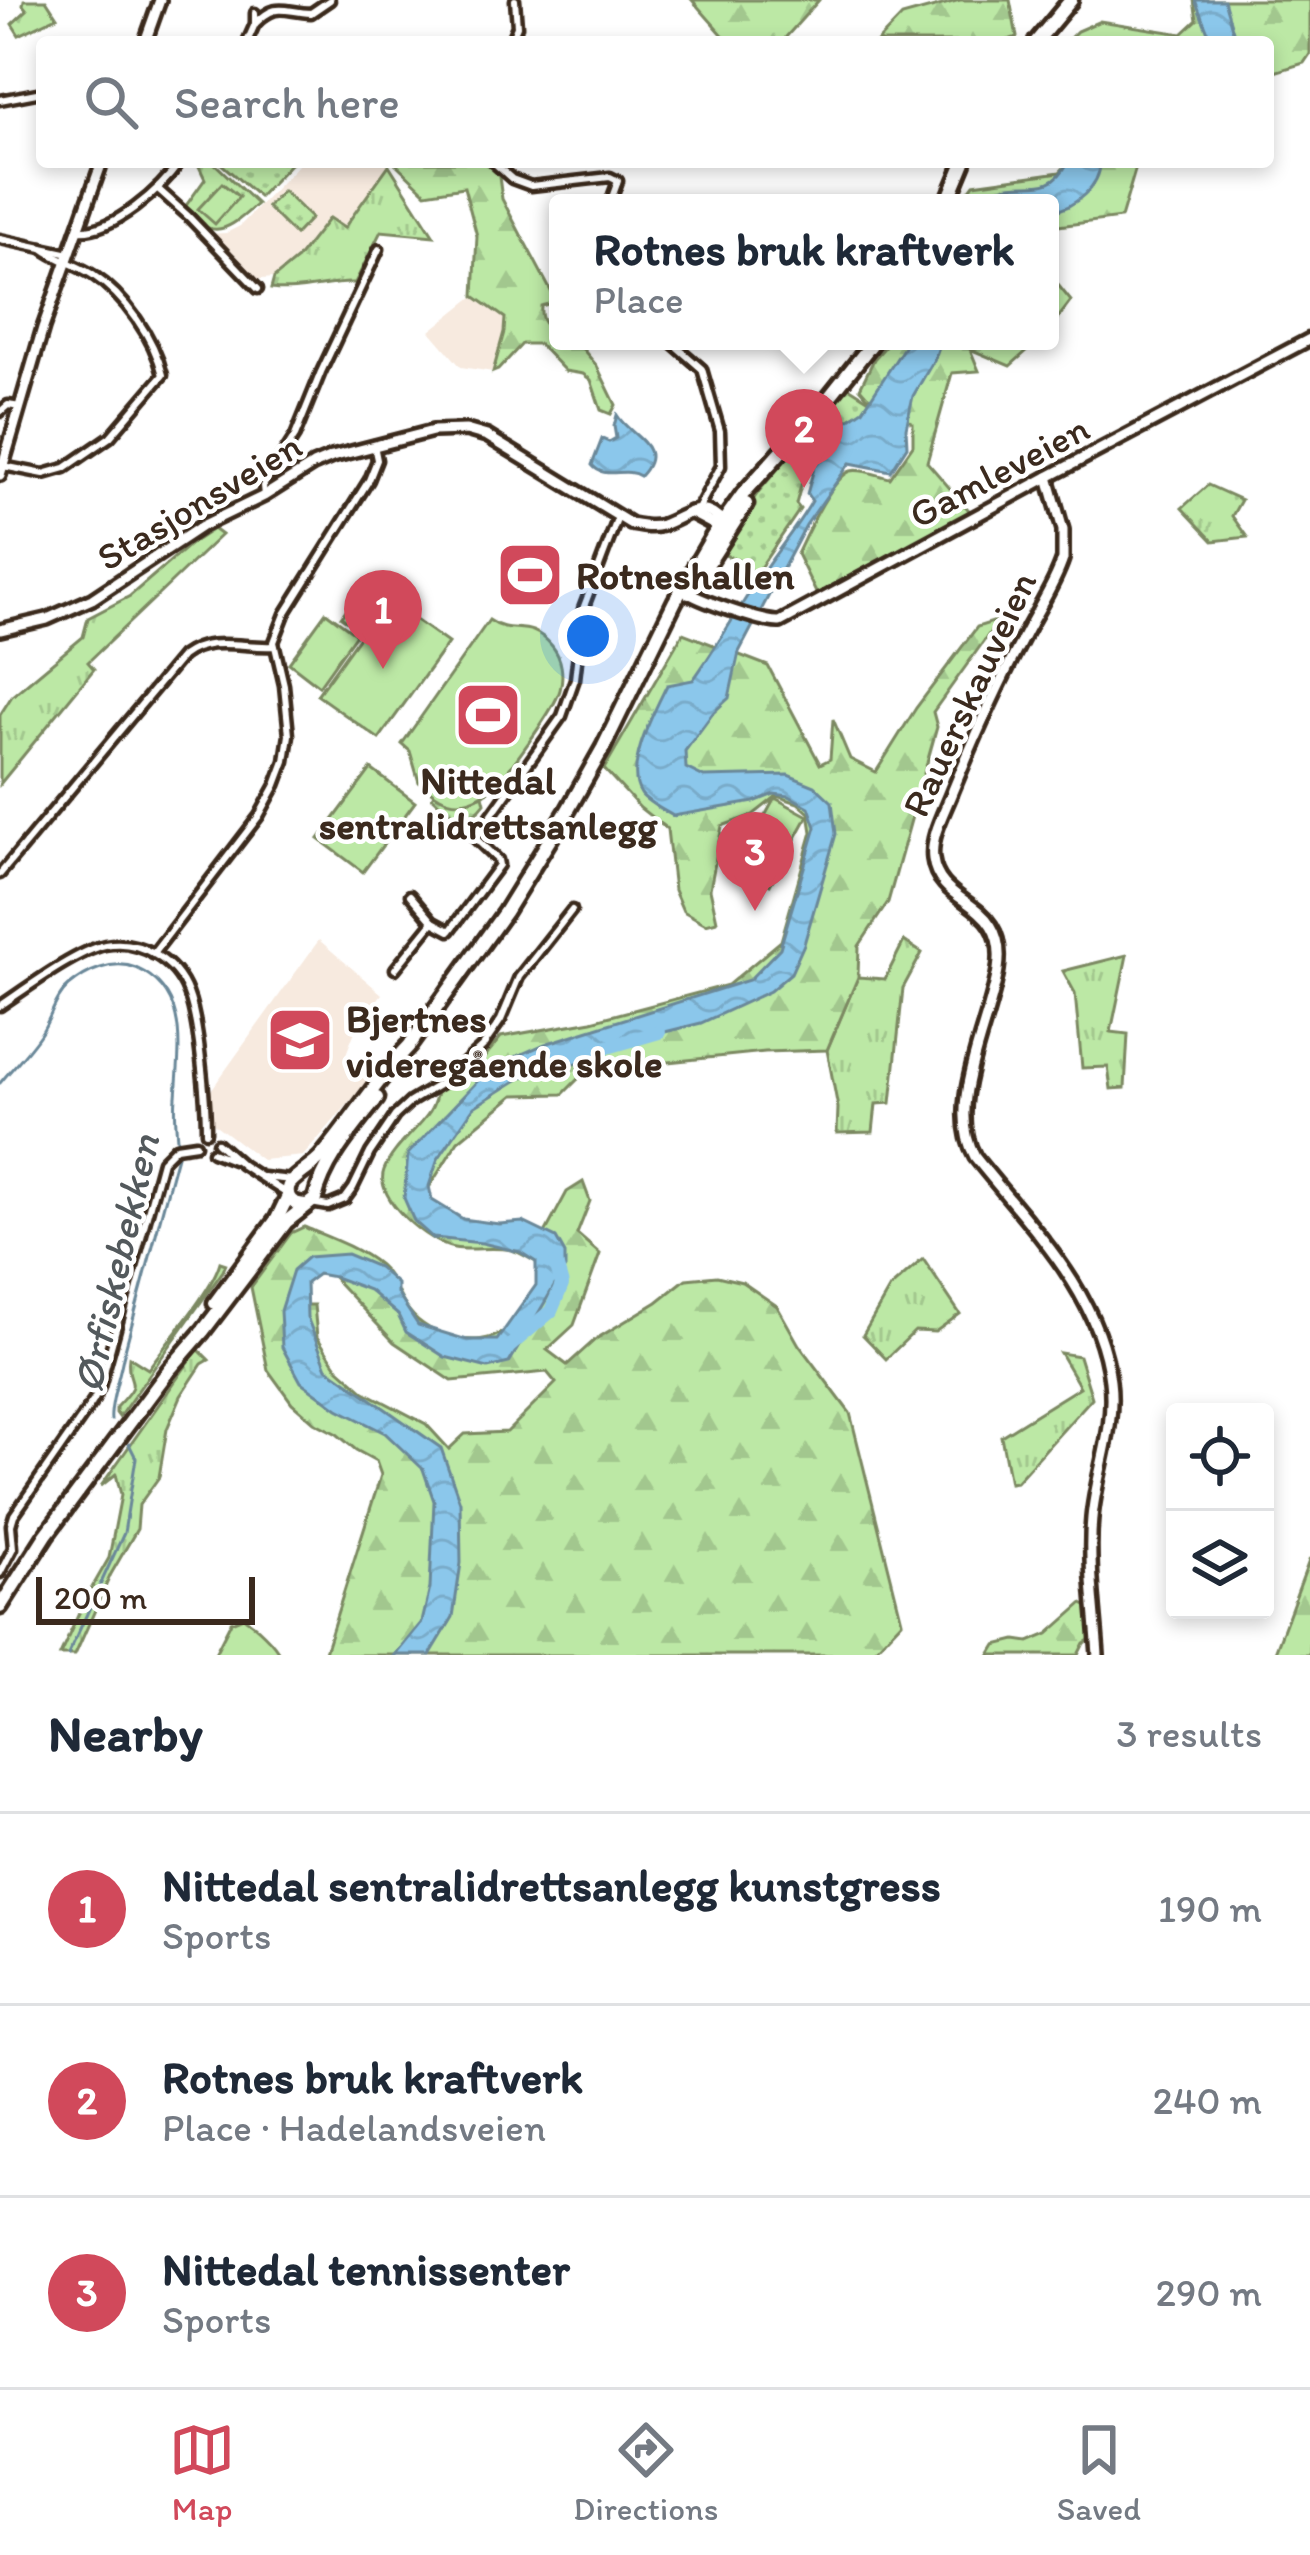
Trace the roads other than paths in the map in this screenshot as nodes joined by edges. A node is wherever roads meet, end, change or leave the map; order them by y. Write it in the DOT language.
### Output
graph roads {
  1 [pos="160,0"];
  2 [pos="330,0"];
  3 [pos="514,0"];
  4 [pos="1071,0"];
  5 [pos="255,13"];
  6 [pos="255,24"];
  7 [pos="147,36"];
  8 [pos="250,36"];
  9 [pos="513,36"];
  10 [pos="1041,36"];
  11 [pos="36,93"];
  12 [pos="0,100"];
  13 [pos="100,168"];
  14 [pos="175,168"];
  15 [pos="500,168"];
  16 [pos="158,189"];
  17 [pos="613,194"];
  18 [pos="78,230"];
  19 [pos="0,239"];
  20 [pos="379,249"];
  21 [pos="69,258"];
  22 [pos="258,290"];
  23 [pos="1310,339"];
  24 [pos="680,350"];
  25 [pos="867,350"];
  26 [pos="20,406"];
  27 [pos="0,412"];
  28 [pos="374,445"];
  29 [pos="1,471"];
  30 [pos="1048,477"];
  31 [pos="265,496"];
  32 [pos="694,512"];
  33 [pos="618,517"];
  34 [pos="723,526"];
  35 [pos="688,590"];
  36 [pos="0,630"];
  37 [pos="274,646"];
  38 [pos="0,874"];
  39 [pos="410,895"];
  40 [pos="572,910"];
  41 [pos="433,922"];
  42 [pos="153,953"];
  43 [pos="394,969"];
  44 [pos="0,1006"];
  45 [pos="409,1046"];
  46 [pos="206,1132"];
  47 [pos="217,1142"];
  48 [pos="196,1144"];
  49 [pos="212,1152"];
  50 [pos="236,1161"];
  51 [pos="260,1177"];
  52 [pos="292,1187"];
  53 [pos="312,1196"];
  54 [pos="185,1349"];
  55 [pos="0,1573"];
  56 [pos="0,1607"];
  57 [pos="1098,1655"];
  1 -- 7 [label="main road"];
  2 -- 6 [label="street"];
  3 -- 9 [label="street"];
  4 -- 10 [label="highway"];
  5 -- 6 [label="street"];
  6 -- 8 [label="street"];
  11 -- 12 [label="street"];
  13 -- 18 [label="main road"];
  14 -- 16 [label="street"];
  15 -- 17 [label="street"];
  16 -- 18 [label="street"];
  16 -- 22 [label="street"];
  18 -- 21 [label="main road"];
  19 -- 21 [label="street"];
  20 -- 31 [label="street"];
  21 -- 26 [label="main road"];
  21 -- 29 [label="street"];
  23 -- 30 [label="main road, Gamleveien"];
  24 -- 32 [label="street"];
  25 -- 34 [label="highway"];
  26 -- 27 [label="street"];
  26 -- 29 [label="main road"];
  28 -- 31 [label="main road, Stasjonsveien"];
  28 -- 33 [label="main road, Stasjonsveien"];
  28 -- 37 [label="street"];
  30 -- 35 [label="main road, Gamleveien"];
  30 -- 57 [label="main road, Rauerskauveien"];
  31 -- 36 [label="main road, Stasjonsveien"];
  32 -- 33 [label="main road"];
  32 -- 34 [label="main road"];
  33 -- 41 [label="street"];
  34 -- 35 [label="highway"];
  35 -- 45 [label="highway"];
  37 -- 38 [label="street"];
  37 -- 42 [label="street"];
  39 -- 41 [label="street"];
  40 -- 53 [label="street"];
  41 -- 43 [label="street"];
  42 -- 44 [label="street"];
  42 -- 46 [label="street"];
  45 -- 52 [label="highway"];
  45 -- 53 [label="highway"];
  47 -- 50 [label="street"];
  48 -- 55 [label="street"];
  49 -- 50 [label="street"];
  50 -- 51 [label="street"];
  51 -- 52 [label="street"];
  51 -- 52 [label="street"];
  52 -- 53 [label="highway"];
  52 -- 53 [label="highway"];
  52 -- 54 [label="highway"];
  53 -- 54 [label="highway"];
  54 -- 56 [label="highway"];
}
